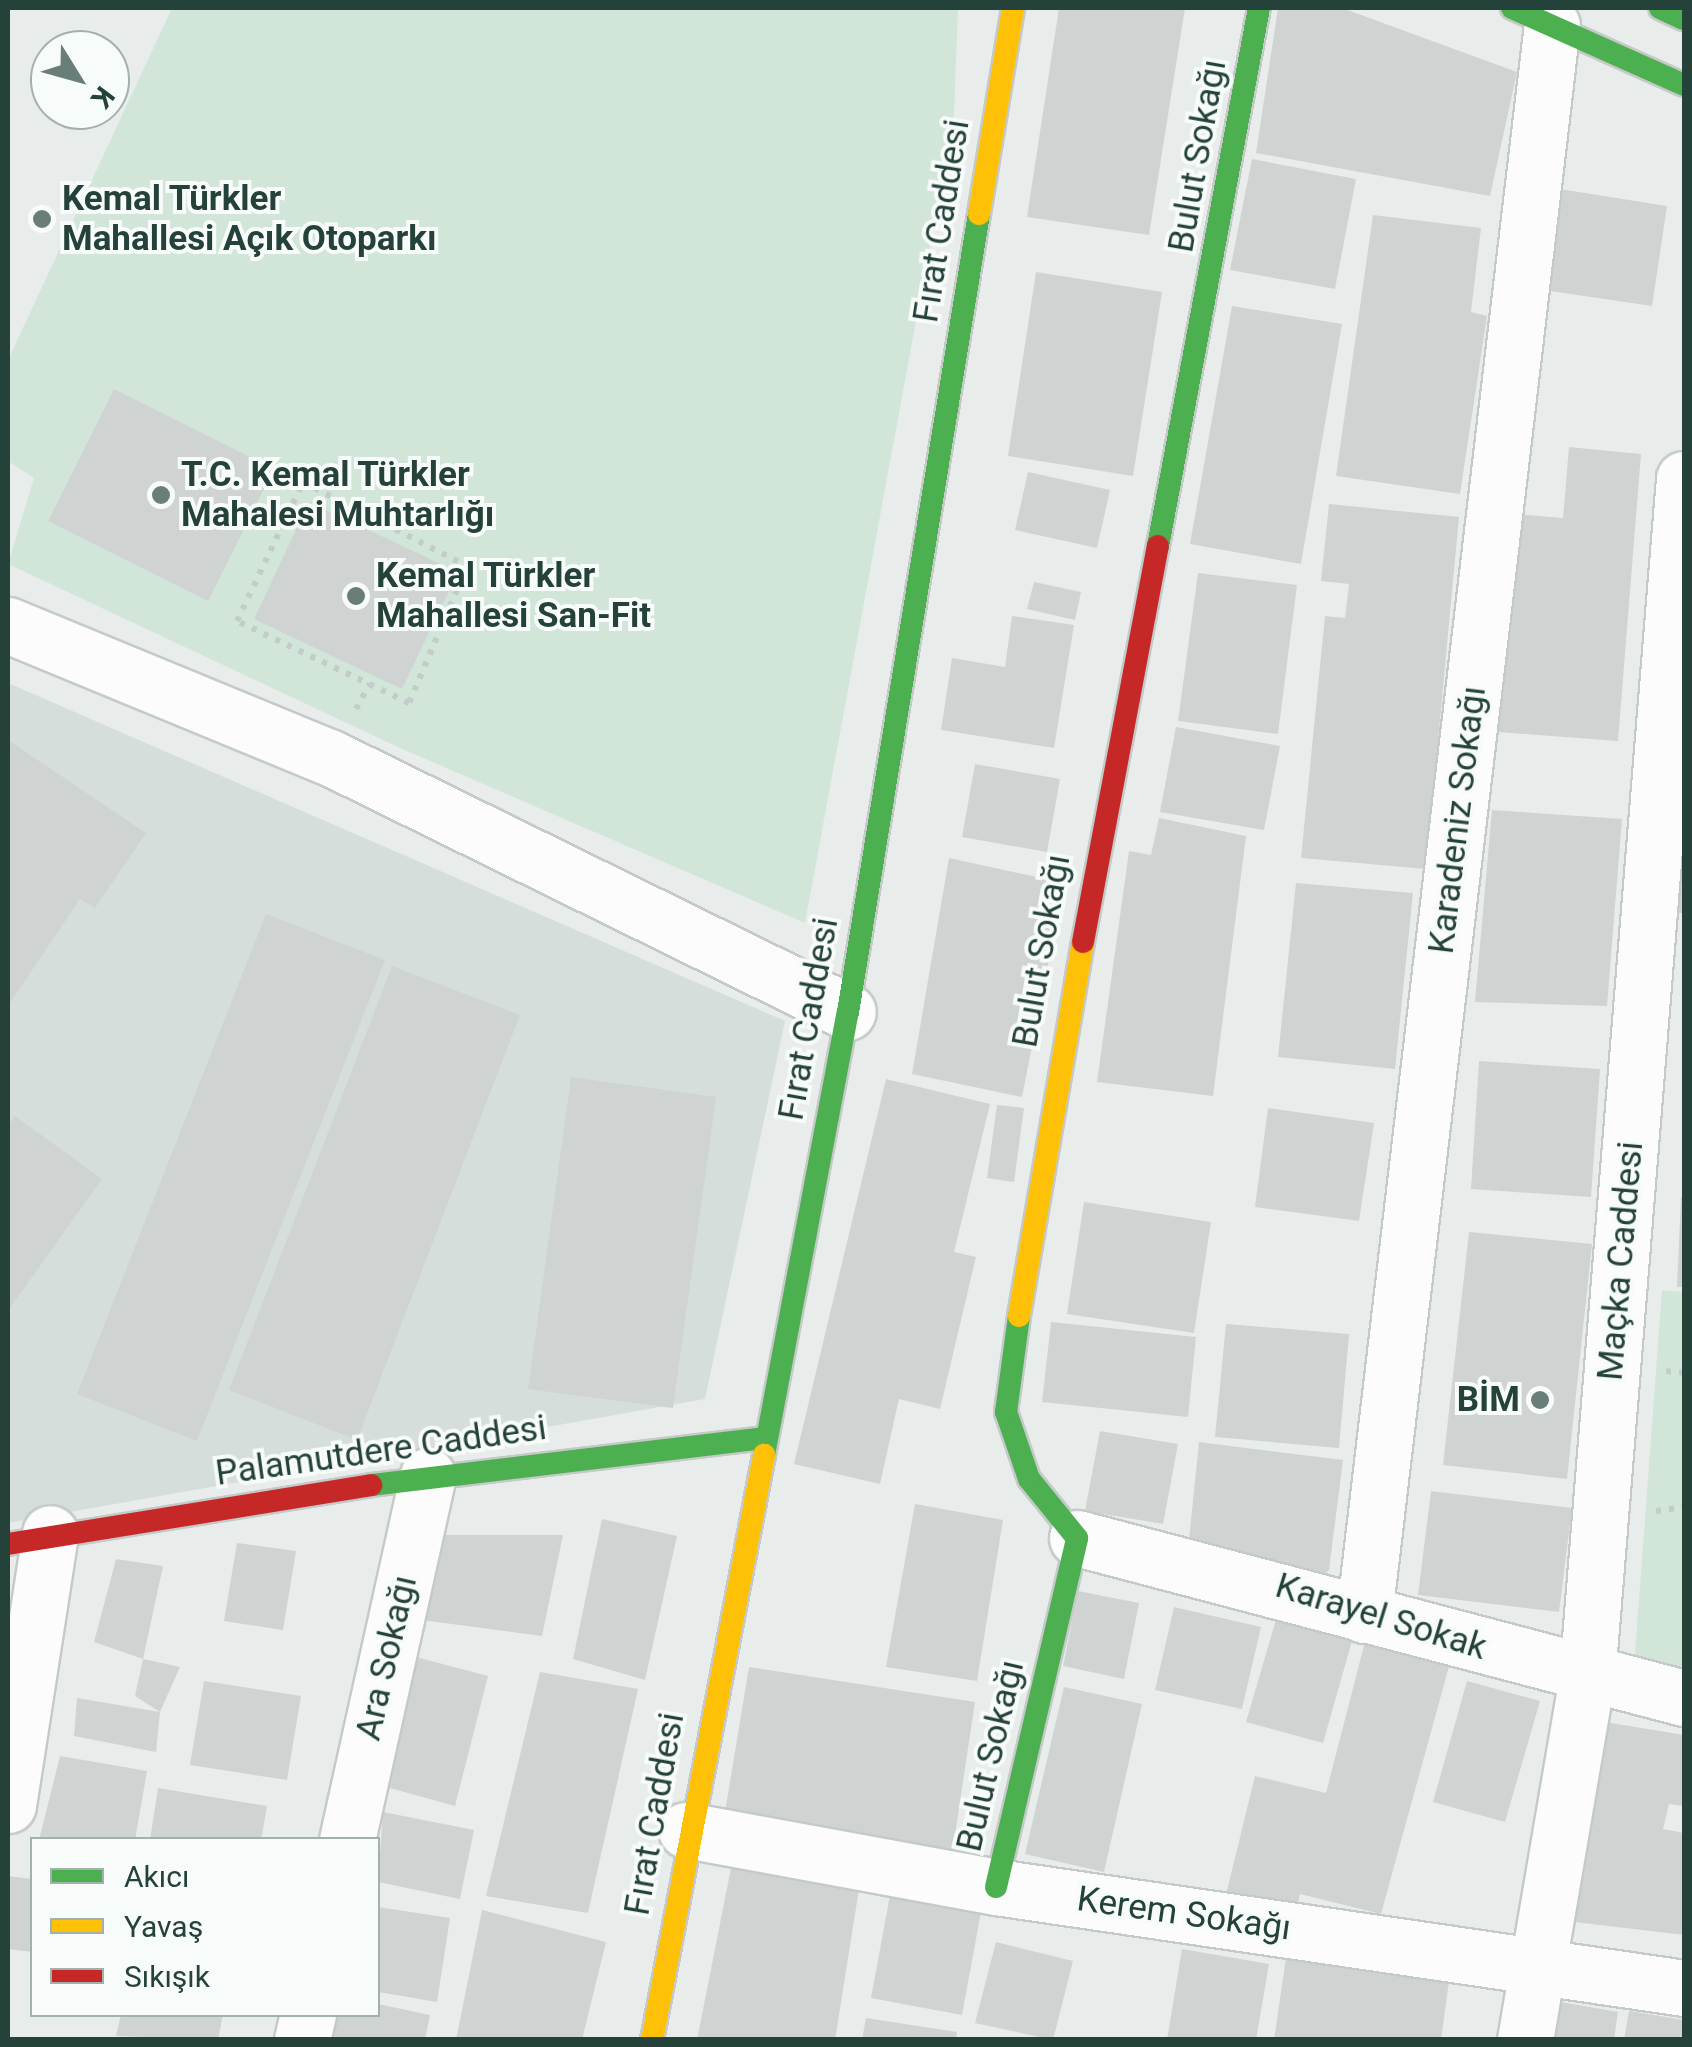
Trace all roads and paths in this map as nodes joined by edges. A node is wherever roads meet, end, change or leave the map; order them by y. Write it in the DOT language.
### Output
graph roads {
  1 [pos="1013,8"];
  2 [pos="1259,8"];
  3 [pos="1660,8"];
  4 [pos="1532,16"];
  5 [pos="1684,19"];
  6 [pos="1684,84"];
  7 [pos="1684,479"];
  8 [pos="468,566"];
  9 [pos="8,625"];
  10 [pos="848,1012"];
  11 [pos="765,1438"];
  12 [pos="428,1476"];
  13 [pos="29,1538"];
  14 [pos="1077,1538"];
  15 [pos="1364,1615"];
  16 [pos="1587,1676"];
  17 [pos="1684,1698"];
  18 [pos="8,1806"];
  19 [pos="686,1830"];
  20 [pos="348,1837"];
  21 [pos="996,1888"];
  22 [pos="1538,1964"];
  23 [pos="1684,1988"];
  24 [pos="652,2040"];
  25 [pos="1525,2040"];
  1 -- 10 [label="street, Fırat Caddesi"];
  2 -- 14 [label="street, Bulut Sokağı"];
  3 -- 5 [label="street"];
  4 -- 6 [label="street"];
  4 -- 15 [label="street, Karadeniz Sokağı"];
  7 -- 16 [label="street, Maçka Caddesi"];
  8 -- 8 [label="path"];
  9 -- 10 [label="street"];
  10 -- 11 [label="street, Fırat Caddesi"];
  11 -- 12 [label="street, Palamutdere Caddesi"];
  11 -- 19 [label="street, Fırat Caddesi"];
  12 -- 13 [label="street, Palamutdere Caddesi"];
  12 -- 20 [label="street, Ara Sokağı"];
  13 -- 18 [label="street"];
  14 -- 15 [label="street, Karayel Sokak"];
  14 -- 21 [label="street, Bulut Sokağı"];
  15 -- 16 [label="street, Karayel Sokak"];
  16 -- 17 [label="street, Karayel Sokak"];
  16 -- 22 [label="street, Maçka Caddesi"];
  19 -- 21 [label="street, Kerem Sokağı"];
  19 -- 24 [label="street, Fırat Caddesi"];
  21 -- 22 [label="street, Kerem Sokağı"];
  22 -- 23 [label="street, Kerem Sokağı"];
  22 -- 25 [label="street, Maçka Caddesi"];
}
